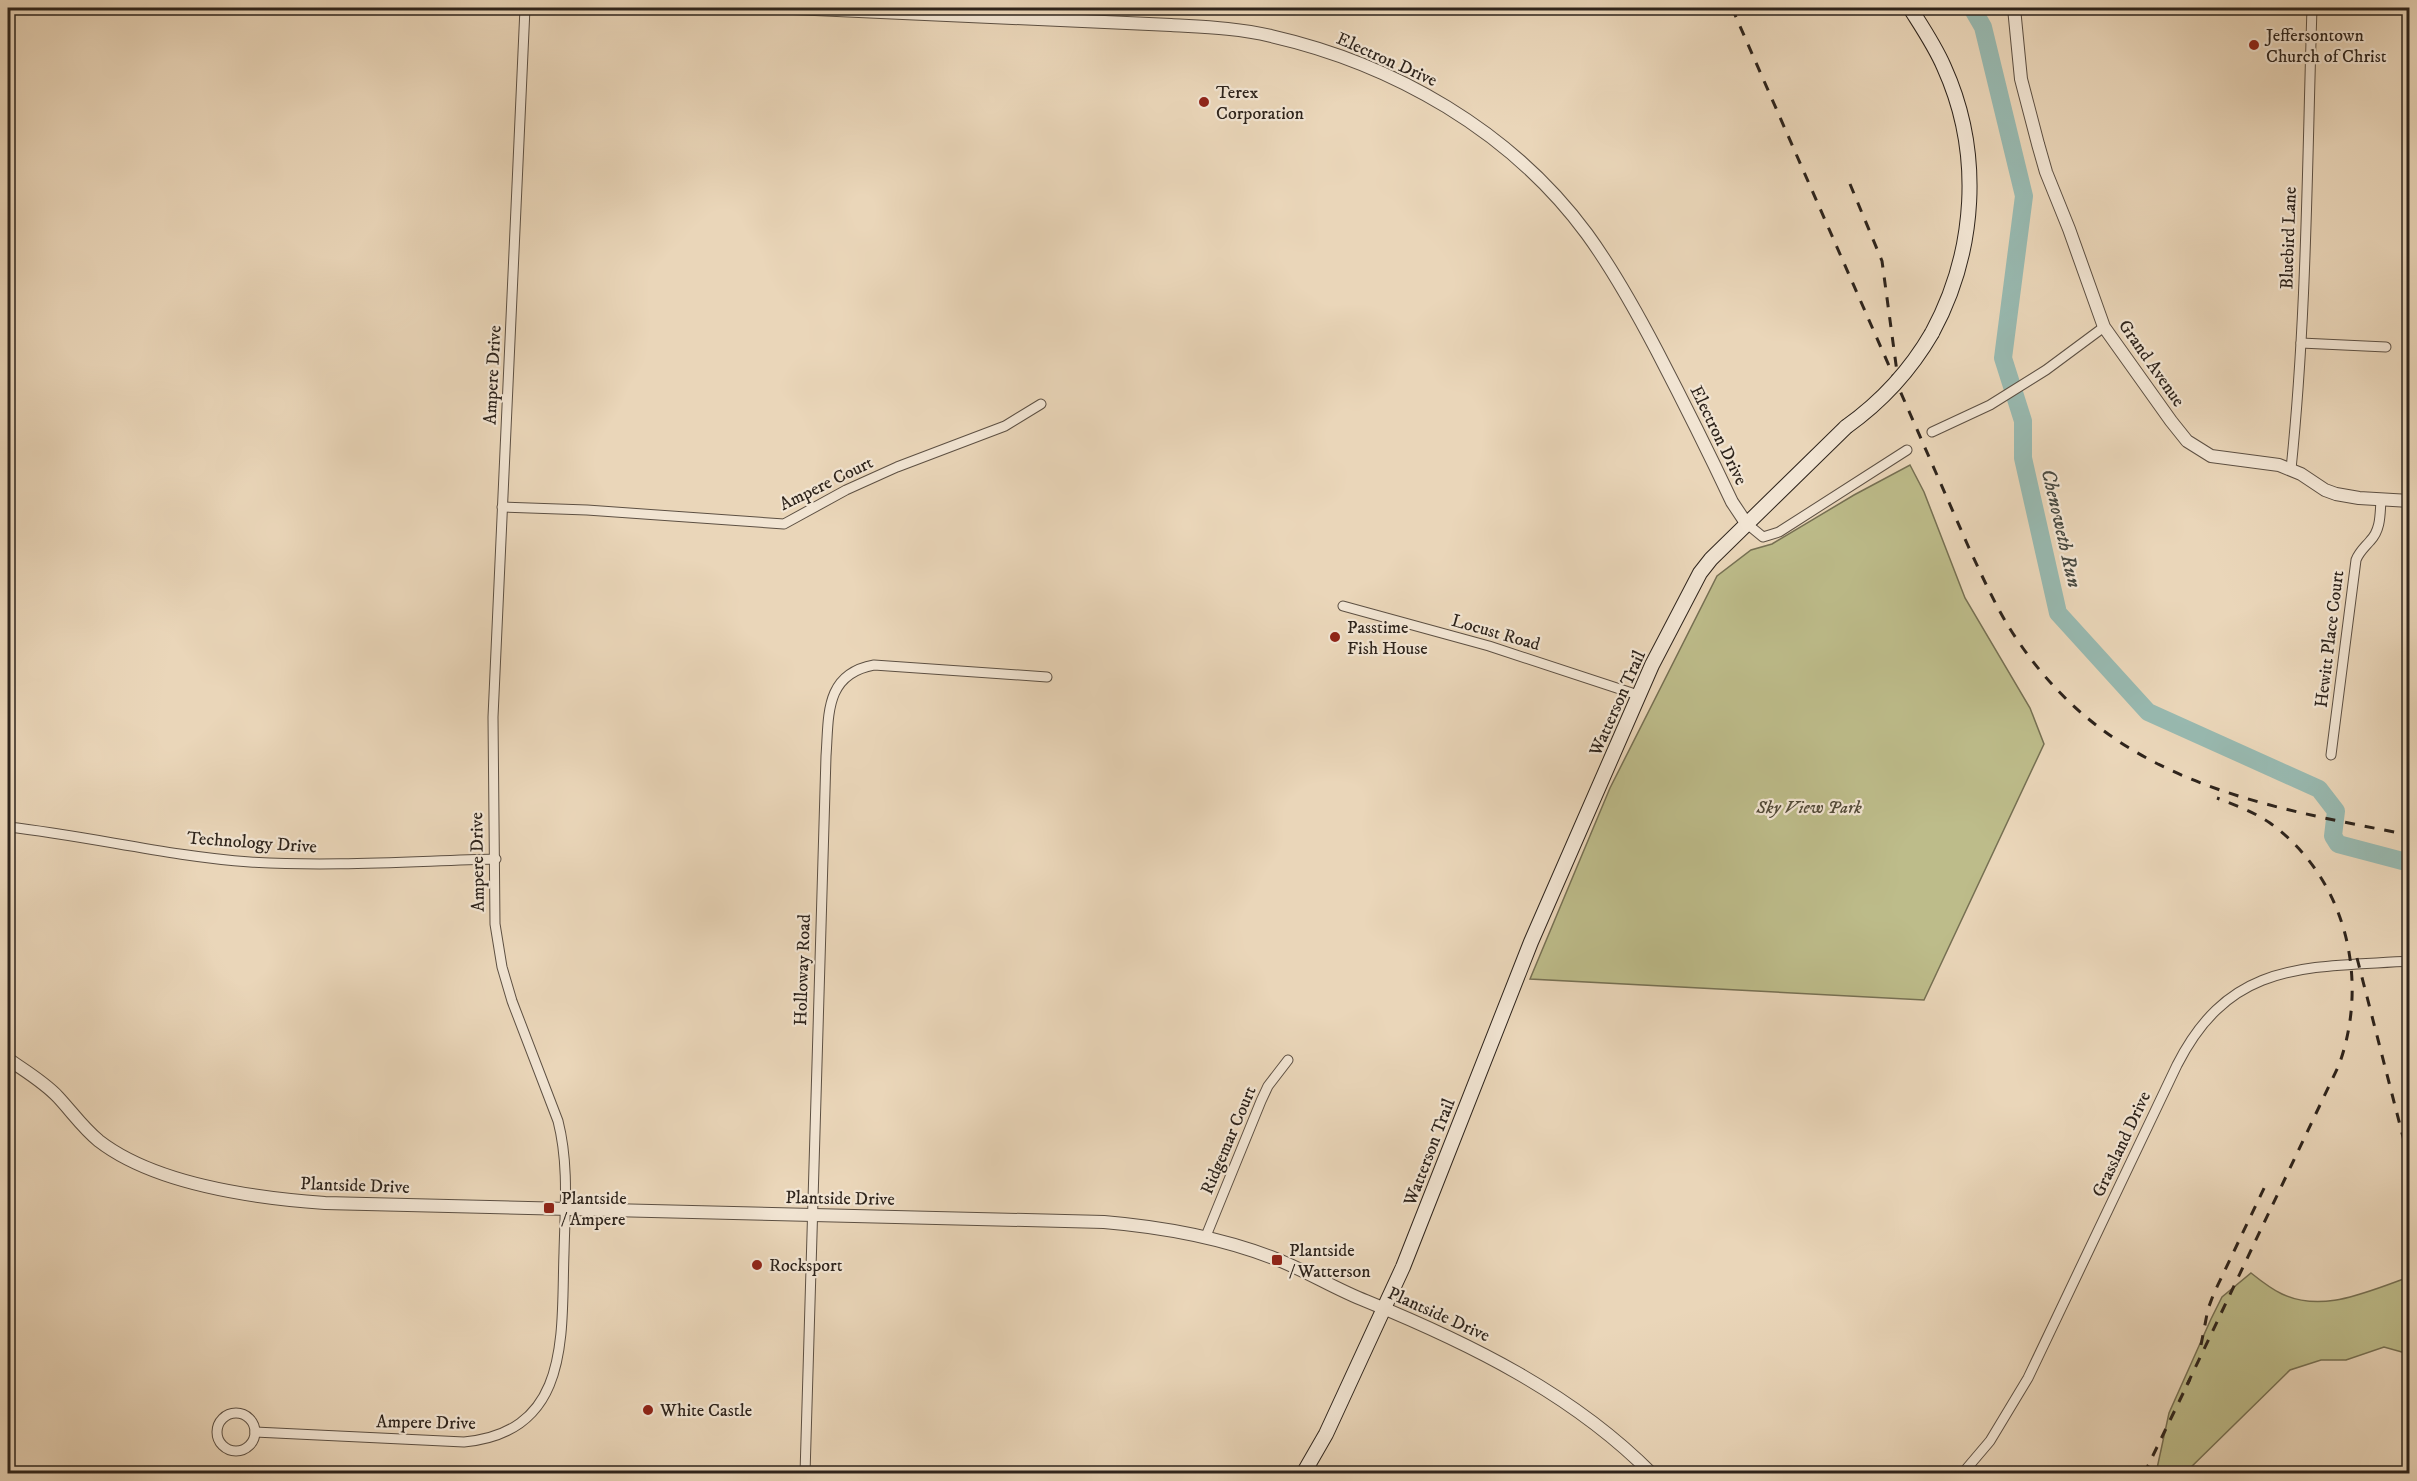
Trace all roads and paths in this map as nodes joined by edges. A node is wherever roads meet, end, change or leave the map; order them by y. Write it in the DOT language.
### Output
graph roads {
  1 [pos="525,8"];
  2 [pos="793,8"];
  3 [pos="1910,8"];
  4 [pos="2014,8"];
  5 [pos="2312,8"];
  6 [pos="2104,327"];
  7 [pos="2301,343"];
  8 [pos="2386,346"];
  9 [pos="1041,404"];
  10 [pos="1932,432"];
  11 [pos="1907,450"];
  12 [pos="2291,469"];
  13 [pos="2380,499"];
  14 [pos="2409,501"];
  15 [pos="502,507"];
  16 [pos="1746,523"];
  17 [pos="1343,606"];
  18 [pos="1047,677"];
  19 [pos="1638,695"];
  20 [pos="2331,755"];
  21 [pos="8,827"];
  22 [pos="496,859"];
  23 [pos="2409,961"];
  24 [pos="8,1059"];
  25 [pos="1288,1060"];
  26 [pos="565,1209"];
  27 [pos="811,1216"];
  28 [pos="1206,1236"];
  29 [pos="1385,1308"];
  30 [pos="255,1432"];
  31 [pos="805,1473"];
  32 [pos="1302,1473"];
  33 [pos="1652,1473"];
  34 [pos="1962,1473"];
  1 -- 15 [label="street, Ampere Drive"];
  2 -- 16 [label="street, Electron Drive"];
  3 -- 16 [label="main road, Watterson Trail, bridge"];
  4 -- 6 [label="street, Grand Avenue"];
  5 -- 7 [label="street, Bluebird Lane"];
  6 -- 10 [label="street"];
  6 -- 12 [label="street, Grand Avenue"];
  7 -- 8 [label="street"];
  7 -- 12 [label="street, Bluebird Lane"];
  9 -- 15 [label="street, Ampere Court"];
  11 -- 16 [label="street"];
  12 -- 13 [label="street, Grand Avenue"];
  13 -- 14 [label="street, Grand Avenue"];
  13 -- 20 [label="street, Hewitt Place Court"];
  15 -- 22 [label="street, Ampere Drive"];
  16 -- 19 [label="main road, Watterson Trail"];
  17 -- 19 [label="street, Locust Road"];
  18 -- 27 [label="street, Holloway Road"];
  19 -- 29 [label="main road, Watterson Trail"];
  21 -- 22 [label="street, Technology Drive"];
  22 -- 26 [label="street, Ampere Drive"];
  23 -- 34 [label="street, Grassland Drive"];
  24 -- 26 [label="street, Plantside Drive"];
  25 -- 28 [label="street, Ridgemar Court"];
  26 -- 27 [label="street, Plantside Drive"];
  26 -- 30 [label="street, Ampere Drive"];
  27 -- 28 [label="street, Plantside Drive"];
  27 -- 31 [label="street, Holloway Road"];
  28 -- 29 [label="street, Plantside Drive"];
  29 -- 32 [label="main road, Watterson Trail"];
  29 -- 33 [label="street, Plantside Drive"];
  30 -- 30 [label="street"];
}
